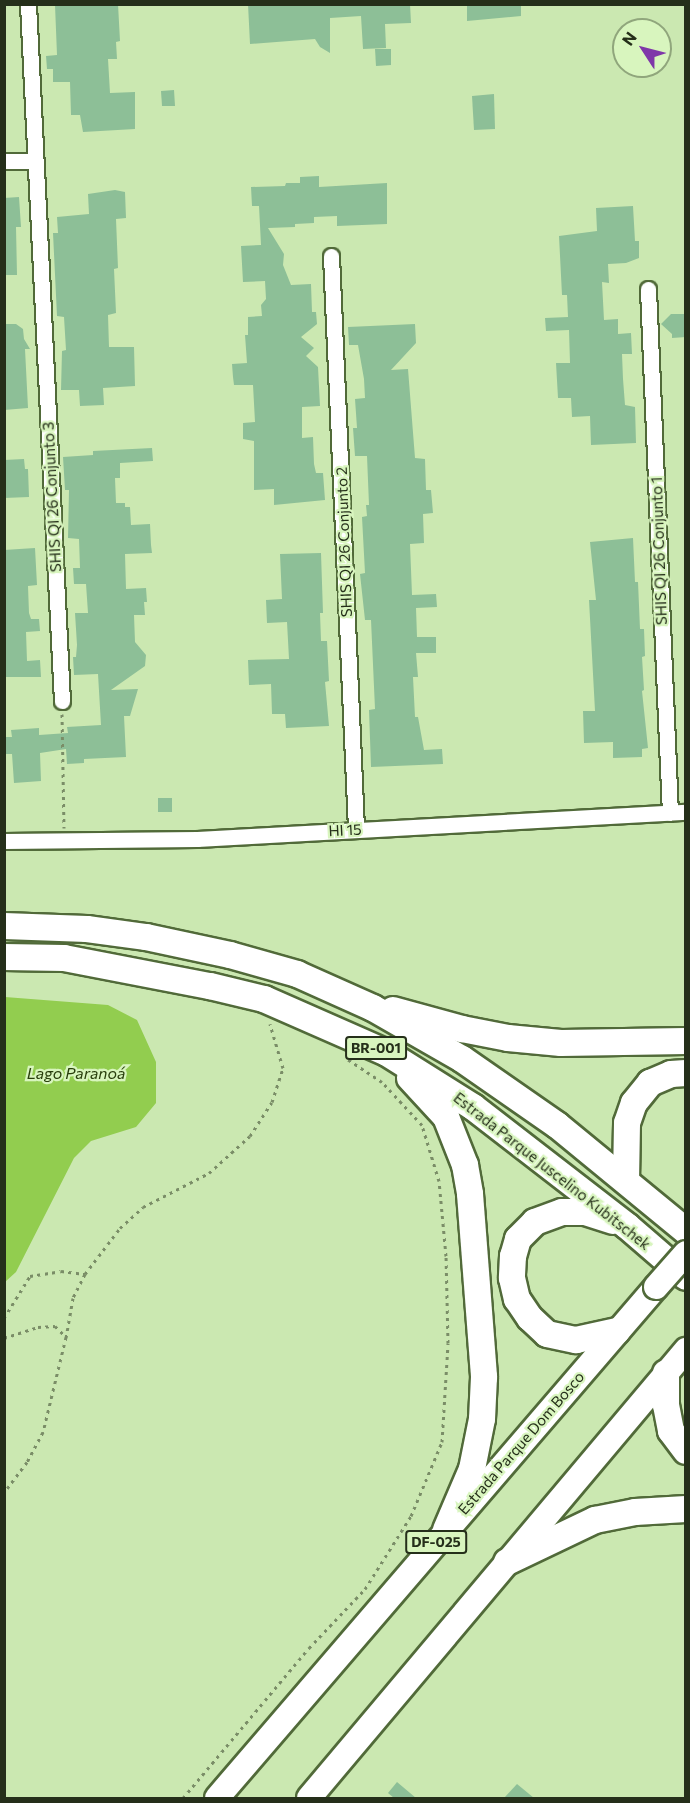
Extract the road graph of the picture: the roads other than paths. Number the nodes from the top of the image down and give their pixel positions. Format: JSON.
{"nodes":[{"id":1,"x":28,"y":4,"type":"edge"},
{"id":2,"x":4,"y":161,"type":"edge"},
{"id":3,"x":35,"y":161,"type":"junction"},
{"id":4,"x":331,"y":256,"type":"dead end"},
{"id":5,"x":648,"y":289,"type":"dead end"},
{"id":6,"x":62,"y":701,"type":"road end"},
{"id":7,"x":678,"y":813,"type":"edge"},
{"id":8,"x":356,"y":829,"type":"junction"},
{"id":9,"x":4,"y":841,"type":"edge"},
{"id":10,"x":4,"y":926,"type":"edge"},
{"id":11,"x":4,"y":957,"type":"edge"},
{"id":12,"x":373,"y":1008,"type":"junction"},
{"id":13,"x":686,"y":1041,"type":"edge"},
{"id":14,"x":387,"y":1053,"type":"junction"},
{"id":15,"x":686,"y":1073,"type":"edge"},
{"id":16,"x":626,"y":1180,"type":"junction"},
{"id":17,"x":627,"y":1226,"type":"junction"},
{"id":18,"x":686,"y":1231,"type":"edge"},
{"id":19,"x":686,"y":1253,"type":"edge"},
{"id":20,"x":686,"y":1277,"type":"edge"},
{"id":21,"x":617,"y":1331,"type":"junction"},
{"id":22,"x":686,"y":1350,"type":"edge"},
{"id":23,"x":666,"y":1373,"type":"junction"},
{"id":24,"x":686,"y":1451,"type":"edge"},
{"id":25,"x":686,"y":1509,"type":"edge"},
{"id":26,"x":446,"y":1530,"type":"junction"},
{"id":27,"x":507,"y":1562,"type":"junction"},
{"id":28,"x":217,"y":1798,"type":"edge"},
{"id":29,"x":309,"y":1798,"type":"edge"}],
"edges":[{"from":1,"to":3,"type":"street","name":"SHIS QI 26 Conjunto 3"},
{"from":2,"to":3,"type":"street"},
{"from":3,"to":6,"type":"street","name":"SHIS QI 26 Conjunto 3"},
{"from":4,"to":8,"type":"street","name":"SHIS QI 26 Conjunto 2"},
{"from":5,"to":7,"type":"street","name":"SHIS QI 26 Conjunto 1"},
{"from":7,"to":8,"type":"street","name":"HI 15"},
{"from":8,"to":9,"type":"street","name":"HI 15"},
{"from":10,"to":12,"type":"highway","number":"BR-001"},
{"from":11,"to":14,"type":"highway","name":"Estrada Parque Juscelino Kubitschek","number":"BR-001"},
{"from":12,"to":13,"type":"highway"},
{"from":12,"to":16,"type":"highway","number":"BR-001"},
{"from":14,"to":17,"type":"highway","name":"Estrada Parque Juscelino Kubitschek","number":"BR-001"},
{"from":14,"to":26,"type":"highway"},
{"from":15,"to":16,"type":"highway"},
{"from":16,"to":18,"type":"highway","number":"BR-001"},
{"from":17,"to":20,"type":"highway","name":"Estrada Parque Juscelino Kubitschek","number":"BR-001"},
{"from":17,"to":21,"type":"highway"},
{"from":19,"to":21,"type":"main road","name":"Estrada Parque Dom Bosco","number":"DF-025","bridge":true},
{"from":21,"to":26,"type":"main road","name":"Estrada Parque Dom Bosco","number":"DF-025"},
{"from":22,"to":23,"type":"main road"},
{"from":23,"to":24,"type":"highway"},
{"from":23,"to":27,"type":"main road"},
{"from":25,"to":27,"type":"highway"},
{"from":26,"to":28,"type":"main road","name":"Estrada Parque Dom Bosco","number":"DF-025"},
{"from":27,"to":29,"type":"main road"}]}
